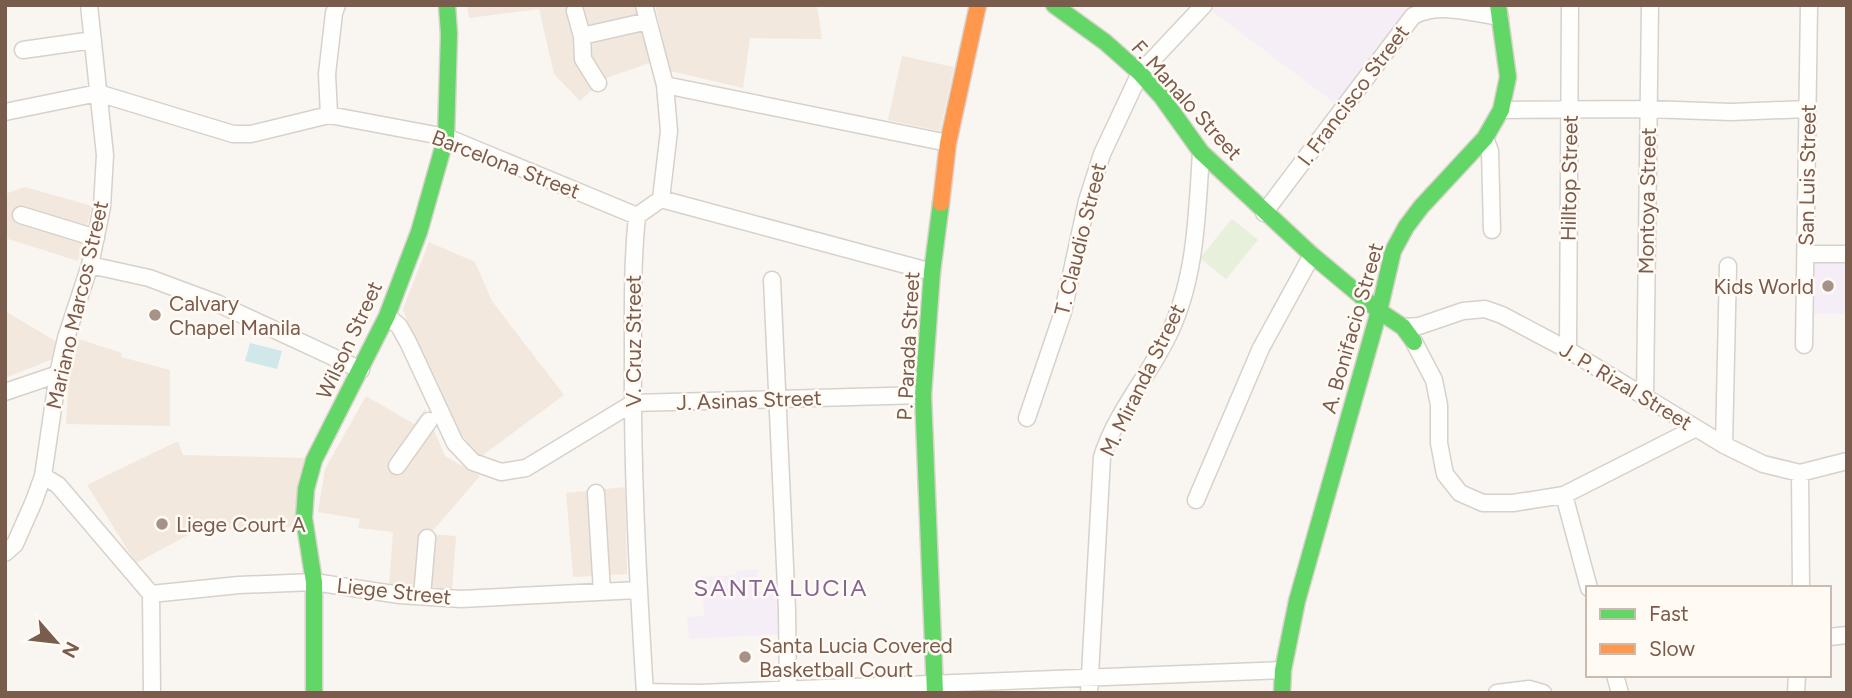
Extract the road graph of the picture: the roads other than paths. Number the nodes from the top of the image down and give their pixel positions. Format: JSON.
{"nodes":[{"id":1,"x":89,"y":5,"type":"edge"},
{"id":2,"x":337,"y":5,"type":"edge"},
{"id":3,"x":447,"y":5,"type":"edge"},
{"id":4,"x":978,"y":5,"type":"edge"},
{"id":5,"x":1054,"y":5,"type":"edge"},
{"id":6,"x":1204,"y":5,"type":"edge"},
{"id":7,"x":1570,"y":5,"type":"edge"},
{"id":8,"x":1650,"y":5,"type":"edge"},
{"id":9,"x":1809,"y":5,"type":"edge"},
{"id":10,"x":575,"y":11,"type":"dead end"},
{"id":11,"x":1499,"y":11,"type":"edge"},
{"id":12,"x":646,"y":13,"type":"edge"},
{"id":13,"x":582,"y":36,"type":"junction"},
{"id":14,"x":93,"y":40,"type":"junction"},
{"id":15,"x":23,"y":50,"type":"dead end"},
{"id":16,"x":1140,"y":73,"type":"junction"},
{"id":17,"x":598,"y":83,"type":"dead end"},
{"id":18,"x":665,"y":85,"type":"junction"},
{"id":19,"x":98,"y":93,"type":"junction"},
{"id":20,"x":1648,"y":109,"type":"junction"},
{"id":21,"x":1808,"y":109,"type":"junction"},
{"id":22,"x":1501,"y":110,"type":"junction"},
{"id":23,"x":1570,"y":110,"type":"junction"},
{"id":24,"x":5,"y":112,"type":"edge"},
{"id":25,"x":329,"y":115,"type":"junction"},
{"id":26,"x":446,"y":136,"type":"junction"},
{"id":27,"x":1485,"y":138,"type":"junction"},
{"id":28,"x":948,"y":143,"type":"junction"},
{"id":29,"x":1201,"y":152,"type":"junction"},
{"id":30,"x":661,"y":199,"type":"junction"},
{"id":31,"x":1264,"y":213,"type":"junction"},
{"id":32,"x":21,"y":215,"type":"dead end"},
{"id":33,"x":637,"y":216,"type":"junction"},
{"id":34,"x":1492,"y":230,"type":"dead end"},
{"id":35,"x":96,"y":238,"type":"junction"},
{"id":36,"x":1806,"y":254,"type":"junction"},
{"id":37,"x":1847,"y":254,"type":"edge"},
{"id":38,"x":1312,"y":255,"type":"junction"},
{"id":39,"x":90,"y":265,"type":"junction"},
{"id":40,"x":1728,"y":266,"type":"dead end"},
{"id":41,"x":932,"y":272,"type":"junction"},
{"id":42,"x":772,"y":280,"type":"dead end"},
{"id":43,"x":1379,"y":311,"type":"junction"},
{"id":44,"x":387,"y":316,"type":"junction"},
{"id":45,"x":1403,"y":327,"type":"junction"},
{"id":46,"x":1804,"y":345,"type":"dead end"},
{"id":47,"x":1568,"y":350,"type":"junction"},
{"id":48,"x":361,"y":370,"type":"junction"},
{"id":49,"x":58,"y":374,"type":"junction"},
{"id":50,"x":5,"y":392,"type":"edge"},
{"id":51,"x":923,"y":395,"type":"junction"},
{"id":52,"x":1645,"y":397,"type":"junction"},
{"id":53,"x":778,"y":399,"type":"junction"},
{"id":54,"x":633,"y":403,"type":"junction"},
{"id":55,"x":1027,"y":418,"type":"dead end"},
{"id":56,"x":429,"y":421,"type":"dead end"},
{"id":57,"x":1696,"y":428,"type":"junction"},
{"id":58,"x":1724,"y":446,"type":"junction"},
{"id":59,"x":1847,"y":461,"type":"edge"},
{"id":60,"x":397,"y":466,"type":"dead end"},
{"id":61,"x":1800,"y":473,"type":"junction"},
{"id":62,"x":43,"y":476,"type":"junction"},
{"id":63,"x":596,"y":493,"type":"dead end"},
{"id":64,"x":1564,"y":495,"type":"junction"},
{"id":65,"x":1196,"y":500,"type":"dead end"},
{"id":66,"x":427,"y":538,"type":"dead end"},
{"id":67,"x":5,"y":553,"type":"edge"},
{"id":68,"x":314,"y":582,"type":"junction"},
{"id":69,"x":1588,"y":586,"type":"edge"},
{"id":70,"x":1801,"y":586,"type":"edge"},
{"id":71,"x":638,"y":590,"type":"junction"},
{"id":72,"x":602,"y":592,"type":"junction"},
{"id":73,"x":151,"y":594,"type":"junction"},
{"id":74,"x":422,"y":596,"type":"junction"},
{"id":75,"x":1283,"y":670,"type":"junction"},
{"id":76,"x":1089,"y":686,"type":"edge"},
{"id":77,"x":788,"y":688,"type":"junction"},
{"id":78,"x":935,"y":688,"type":"edge"},
{"id":79,"x":644,"y":692,"type":"edge"},
{"id":80,"x":152,"y":693,"type":"edge"},
{"id":81,"x":314,"y":693,"type":"edge"},
{"id":82,"x":1282,"y":693,"type":"edge"},
{"id":83,"x":1497,"y":693,"type":"edge"},
{"id":84,"x":1543,"y":693,"type":"edge"}],
"edges":[{"from":1,"to":14,"type":"street","name":"Mariano Marcos Street"},
{"from":2,"to":25,"type":"street"},
{"from":3,"to":26,"type":"street","name":"Wilson Street"},
{"from":4,"to":28,"type":"street","name":"P. Parada Street"},
{"from":5,"to":16,"type":"street","name":"F. Manalo Street"},
{"from":6,"to":16,"type":"street","name":"T. Claudio Street"},
{"from":7,"to":23,"type":"street","name":"Hilltop Street"},
{"from":8,"to":20,"type":"street","name":"Montoya Street"},
{"from":9,"to":21,"type":"street","name":"San Luis Street"},
{"from":10,"to":13,"type":"street"},
{"from":11,"to":22,"type":"street","name":"A. Bonifacio Street"},
{"from":11,"to":31,"type":"street","name":"I. Francisco Street"},
{"from":12,"to":13,"type":"street"},
{"from":12,"to":18,"type":"street"},
{"from":13,"to":17,"type":"street"},
{"from":14,"to":15,"type":"street"},
{"from":14,"to":19,"type":"street","name":"Mariano Marcos Street"},
{"from":16,"to":29,"type":"street","name":"F. Manalo Street"},
{"from":16,"to":55,"type":"street","name":"T. Claudio Street"},
{"from":18,"to":28,"type":"street"},
{"from":18,"to":30,"type":"street"},
{"from":19,"to":24,"type":"street","name":"Barcelona Street"},
{"from":19,"to":25,"type":"street","name":"Barcelona Street"},
{"from":19,"to":35,"type":"street","name":"Mariano Marcos Street"},
{"from":20,"to":21,"type":"street"},
{"from":20,"to":23,"type":"street"},
{"from":20,"to":52,"type":"street","name":"Montoya Street"},
{"from":21,"to":36,"type":"street","name":"San Luis Street"},
{"from":22,"to":23,"type":"street"},
{"from":22,"to":27,"type":"street","name":"A. Bonifacio Street"},
{"from":23,"to":47,"type":"street","name":"Hilltop Street"},
{"from":25,"to":26,"type":"street","name":"Barcelona Street"},
{"from":26,"to":33,"type":"street","name":"Barcelona Street"},
{"from":26,"to":44,"type":"street","name":"Wilson Street"},
{"from":27,"to":34,"type":"street"},
{"from":27,"to":43,"type":"street","name":"A. Bonifacio Street"},
{"from":28,"to":41,"type":"street","name":"P. Parada Street"},
{"from":29,"to":31,"type":"street","name":"F. Manalo Street"},
{"from":29,"to":76,"type":"street","name":"M. Miranda Street"},
{"from":30,"to":33,"type":"street"},
{"from":30,"to":41,"type":"street"},
{"from":31,"to":38,"type":"street","name":"F. Manalo Street"},
{"from":32,"to":35,"type":"street"},
{"from":33,"to":54,"type":"street","name":"V. Cruz Street"},
{"from":35,"to":39,"type":"street","name":"Mariano Marcos Street"},
{"from":36,"to":37,"type":"street"},
{"from":36,"to":46,"type":"street","name":"San Luis Street"},
{"from":38,"to":43,"type":"street","name":"F. Manalo Street"},
{"from":38,"to":65,"type":"street"},
{"from":39,"to":48,"type":"street"},
{"from":39,"to":49,"type":"street","name":"Mariano Marcos Street"},
{"from":40,"to":58,"type":"street"},
{"from":41,"to":51,"type":"street","name":"P. Parada Street"},
{"from":42,"to":53,"type":"street"},
{"from":43,"to":45,"type":"street","name":"F. Manalo Street"},
{"from":43,"to":75,"type":"street","name":"A. Bonifacio Street"},
{"from":44,"to":48,"type":"street","name":"Wilson Street"},
{"from":44,"to":54,"type":"street"},
{"from":45,"to":47,"type":"street","name":"J. P. Rizal Street"},
{"from":45,"to":64,"type":"street"},
{"from":47,"to":52,"type":"street","name":"J. P. Rizal Street"},
{"from":48,"to":68,"type":"street","name":"Wilson Street"},
{"from":49,"to":50,"type":"street"},
{"from":49,"to":62,"type":"street","name":"Mariano Marcos Street"},
{"from":51,"to":53,"type":"street","name":"J. Asinas Street"},
{"from":51,"to":78,"type":"street","name":"P. Parada Street"},
{"from":52,"to":57,"type":"street","name":"J. P. Rizal Street"},
{"from":53,"to":54,"type":"street","name":"J. Asinas Street"},
{"from":53,"to":77,"type":"street"},
{"from":54,"to":71,"type":"street","name":"V. Cruz Street"},
{"from":56,"to":60,"type":"street"},
{"from":57,"to":58,"type":"street","name":"J. P. Rizal Street"},
{"from":57,"to":64,"type":"street"},
{"from":58,"to":61,"type":"street","name":"J. P. Rizal Street"},
{"from":59,"to":61,"type":"street","name":"J. P. Rizal Street"},
{"from":61,"to":70,"type":"street"},
{"from":62,"to":67,"type":"street","name":"Mariano Marcos Street"},
{"from":62,"to":73,"type":"street"},
{"from":63,"to":72,"type":"street"},
{"from":64,"to":69,"type":"street"},
{"from":66,"to":74,"type":"street"},
{"from":68,"to":73,"type":"street","name":"Liege Street"},
{"from":68,"to":74,"type":"street","name":"Liege Street"},
{"from":68,"to":81,"type":"street","name":"Wilson Street"},
{"from":71,"to":72,"type":"street","name":"Liege Street"},
{"from":71,"to":79,"type":"street","name":"V. Cruz Street"},
{"from":72,"to":74,"type":"street","name":"Liege Street"},
{"from":73,"to":80,"type":"street"},
{"from":75,"to":76,"type":"street"},
{"from":75,"to":82,"type":"street","name":"A. Bonifacio Street"},
{"from":76,"to":78,"type":"street"},
{"from":77,"to":78,"type":"street"},
{"from":77,"to":79,"type":"street"},
{"from":83,"to":84,"type":"street"}]}
